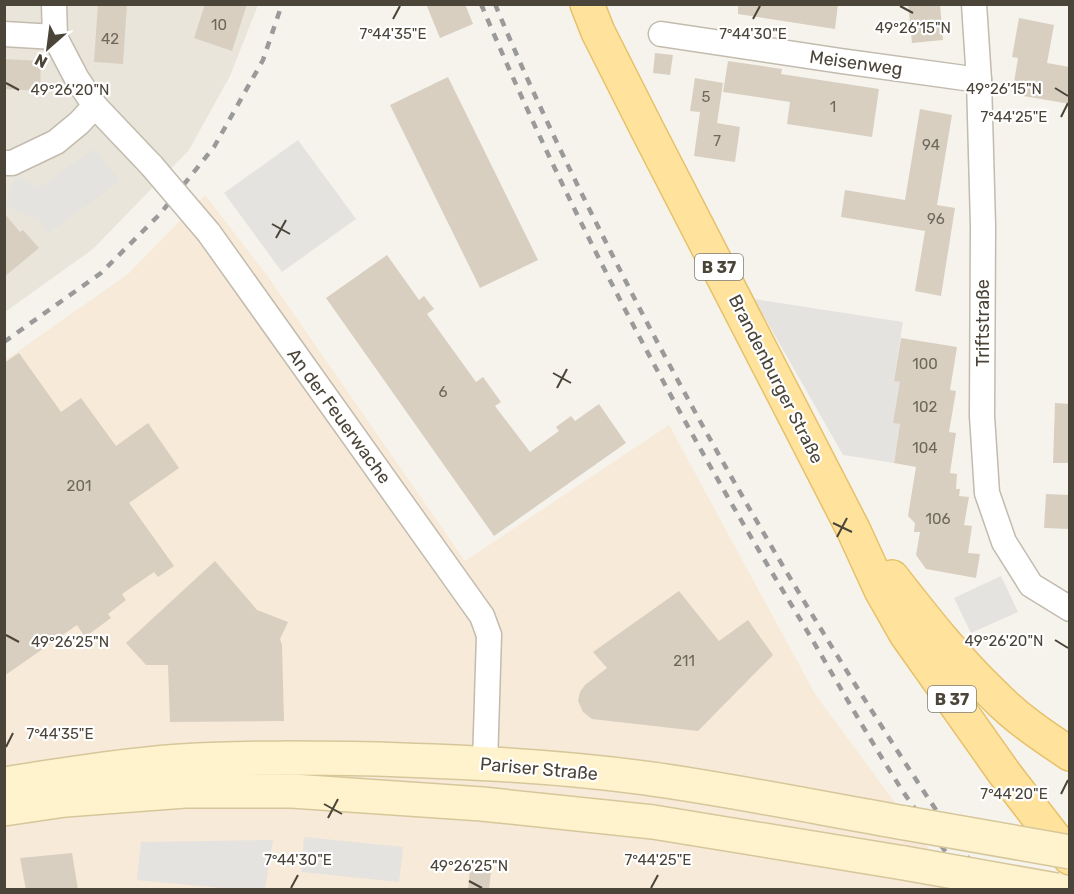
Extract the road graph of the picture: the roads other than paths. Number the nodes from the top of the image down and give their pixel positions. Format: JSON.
{"nodes":[{"id":1,"x":54,"y":4,"type":"edge"},
{"id":2,"x":587,"y":4,"type":"edge"},
{"id":3,"x":974,"y":4,"type":"edge"},
{"id":4,"x":4,"y":34,"type":"edge"},
{"id":5,"x":661,"y":34,"type":"dead end"},
{"id":6,"x":55,"y":38,"type":"junction"},
{"id":7,"x":979,"y":80,"type":"junction"},
{"id":8,"x":95,"y":106,"type":"junction"},
{"id":9,"x":4,"y":163,"type":"edge"},
{"id":10,"x":854,"y":529,"type":"junction"},
{"id":11,"x":1070,"y":609,"type":"edge"},
{"id":12,"x":1070,"y":754,"type":"edge"},
{"id":13,"x":485,"y":764,"type":"junction"},
{"id":14,"x":4,"y":784,"type":"edge"},
{"id":15,"x":4,"y":809,"type":"edge"},
{"id":16,"x":1063,"y":849,"type":"edge"},
{"id":17,"x":1056,"y":890,"type":"edge"}],
"edges":[{"from":1,"to":6,"type":"street"},
{"from":2,"to":10,"type":"main road","name":"Brandenburger Straße","number":"B 37"},
{"from":3,"to":7,"type":"street","name":"Triftstraße"},
{"from":4,"to":6,"type":"street"},
{"from":5,"to":7,"type":"street","name":"Meisenweg"},
{"from":6,"to":8,"type":"street","name":"An der Feuerwache"},
{"from":7,"to":11,"type":"street","name":"Triftstraße"},
{"from":8,"to":9,"type":"street"},
{"from":8,"to":13,"type":"street","name":"An der Feuerwache","bridge":true},
{"from":10,"to":12,"type":"main road","name":"Brandenburger Straße","number":"B 37"},
{"from":10,"to":16,"type":"main road","name":"Brandenburger Straße","number":"B 37"},
{"from":13,"to":14,"type":"main road","name":"Pariser Straße"},
{"from":13,"to":16,"type":"main road","name":"Pariser Straße","bridge":true},
{"from":15,"to":17,"type":"main road","bridge":true}]}
